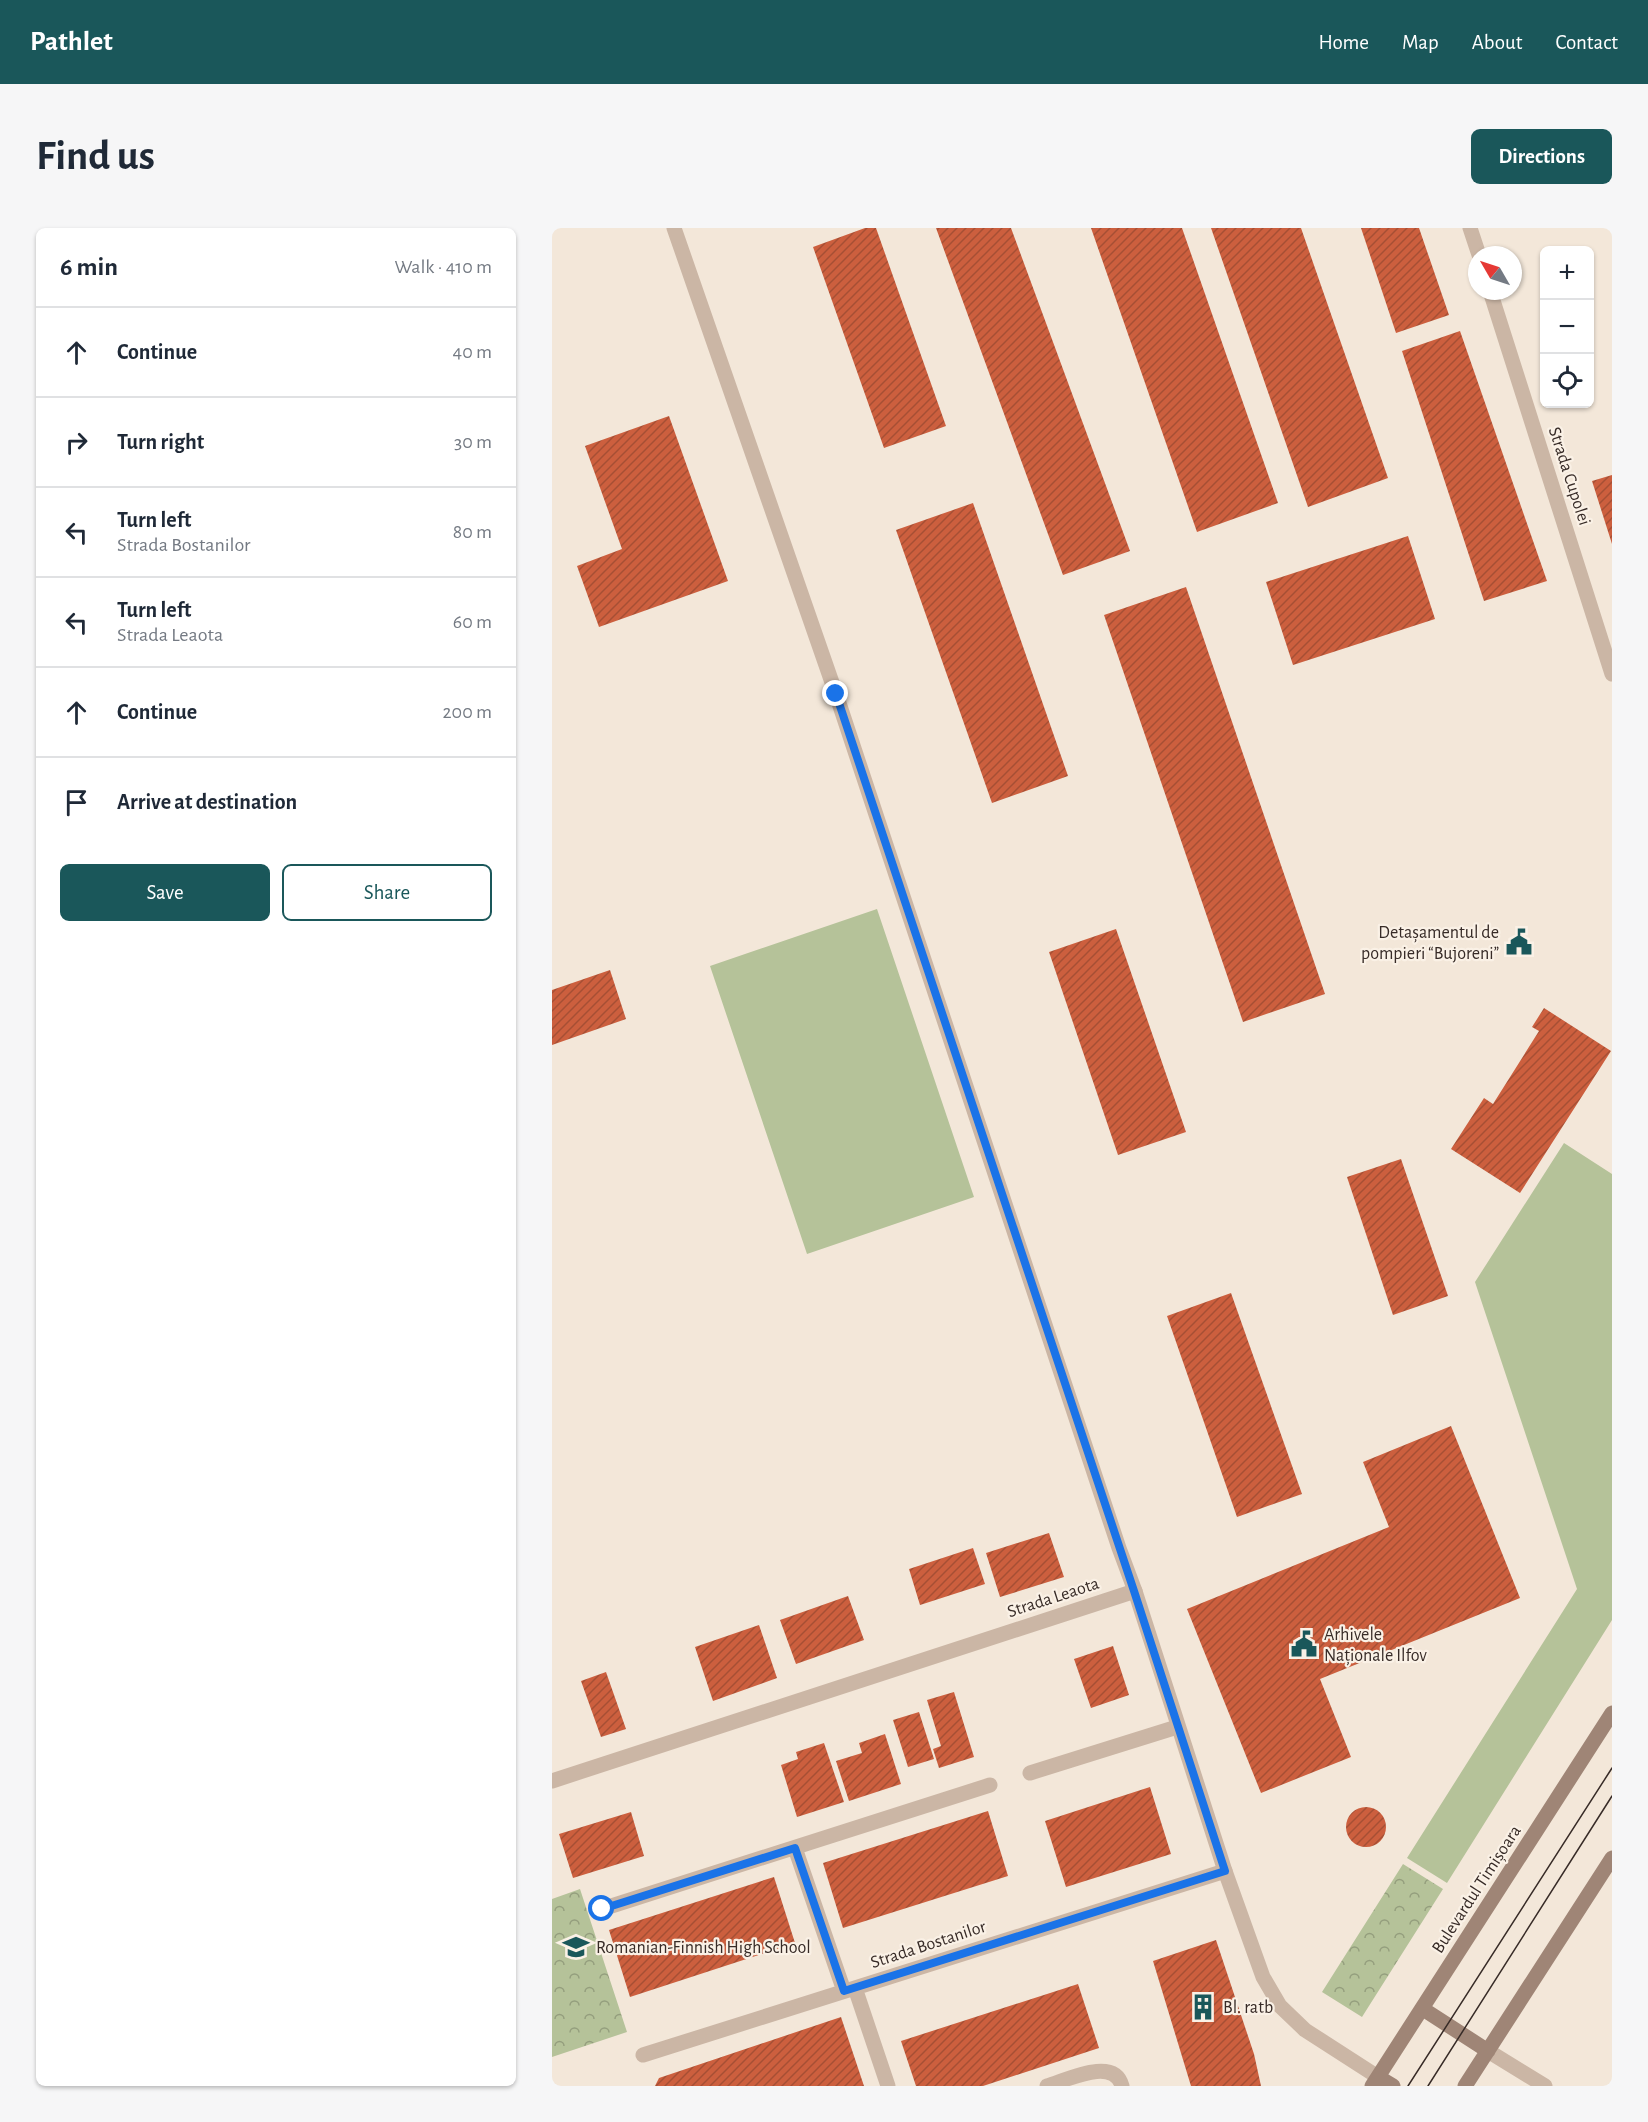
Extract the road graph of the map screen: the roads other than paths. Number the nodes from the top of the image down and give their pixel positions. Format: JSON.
{"nodes":[{"id":1,"x":674,"y":228,"type":"edge"},
{"id":2,"x":1470,"y":228,"type":"edge"},
{"id":3,"x":1476,"y":246,"type":"edge"},
{"id":4,"x":1493,"y":300,"type":"edge"},
{"id":5,"x":1612,"y":674,"type":"edge"},
{"id":6,"x":1134,"y":1591,"type":"junction"},
{"id":7,"x":1612,"y":1713,"type":"edge"},
{"id":8,"x":1178,"y":1727,"type":"junction"},
{"id":9,"x":1030,"y":1773,"type":"dead end"},
{"id":10,"x":552,"y":1781,"type":"edge"},
{"id":11,"x":990,"y":1785,"type":"dead end"},
{"id":12,"x":795,"y":1848,"type":"junction"},
{"id":13,"x":1612,"y":1858,"type":"edge"},
{"id":14,"x":1225,"y":1871,"type":"junction"},
{"id":15,"x":602,"y":1909,"type":"dead end"},
{"id":16,"x":849,"y":1990,"type":"junction"},
{"id":17,"x":1423,"y":2009,"type":"junction"},
{"id":18,"x":1488,"y":2051,"type":"junction"},
{"id":19,"x":643,"y":2055,"type":"dead end"},
{"id":20,"x":1375,"y":2081,"type":"edge"},
{"id":21,"x":888,"y":2086,"type":"edge"},
{"id":22,"x":1047,"y":2086,"type":"edge"},
{"id":23,"x":1122,"y":2086,"type":"edge"},
{"id":24,"x":1393,"y":2086,"type":"edge"},
{"id":25,"x":1465,"y":2086,"type":"edge"},
{"id":26,"x":1545,"y":2086,"type":"edge"}],
"edges":[{"from":1,"to":6,"type":"street"},
{"from":2,"to":3,"type":"street"},
{"from":4,"to":5,"type":"street","name":"Strada Cupolei"},
{"from":6,"to":8,"type":"street"},
{"from":6,"to":10,"type":"street","name":"Strada Leaota"},
{"from":7,"to":17,"type":"main road","name":"Bulevardul Timișoara"},
{"from":8,"to":9,"type":"street"},
{"from":8,"to":14,"type":"street"},
{"from":11,"to":12,"type":"street"},
{"from":12,"to":15,"type":"street"},
{"from":12,"to":16,"type":"street"},
{"from":13,"to":18,"type":"main road"},
{"from":14,"to":16,"type":"street","name":"Strada Bostanilor"},
{"from":14,"to":20,"type":"street"},
{"from":16,"to":19,"type":"street","name":"Strada Bostanilor"},
{"from":16,"to":21,"type":"street"},
{"from":17,"to":18,"type":"main road"},
{"from":17,"to":20,"type":"main road","name":"Bulevardul Timișoara"},
{"from":18,"to":25,"type":"main road"},
{"from":18,"to":26,"type":"street"},
{"from":20,"to":24,"type":"main road"},
{"from":22,"to":23,"type":"street"}]}
